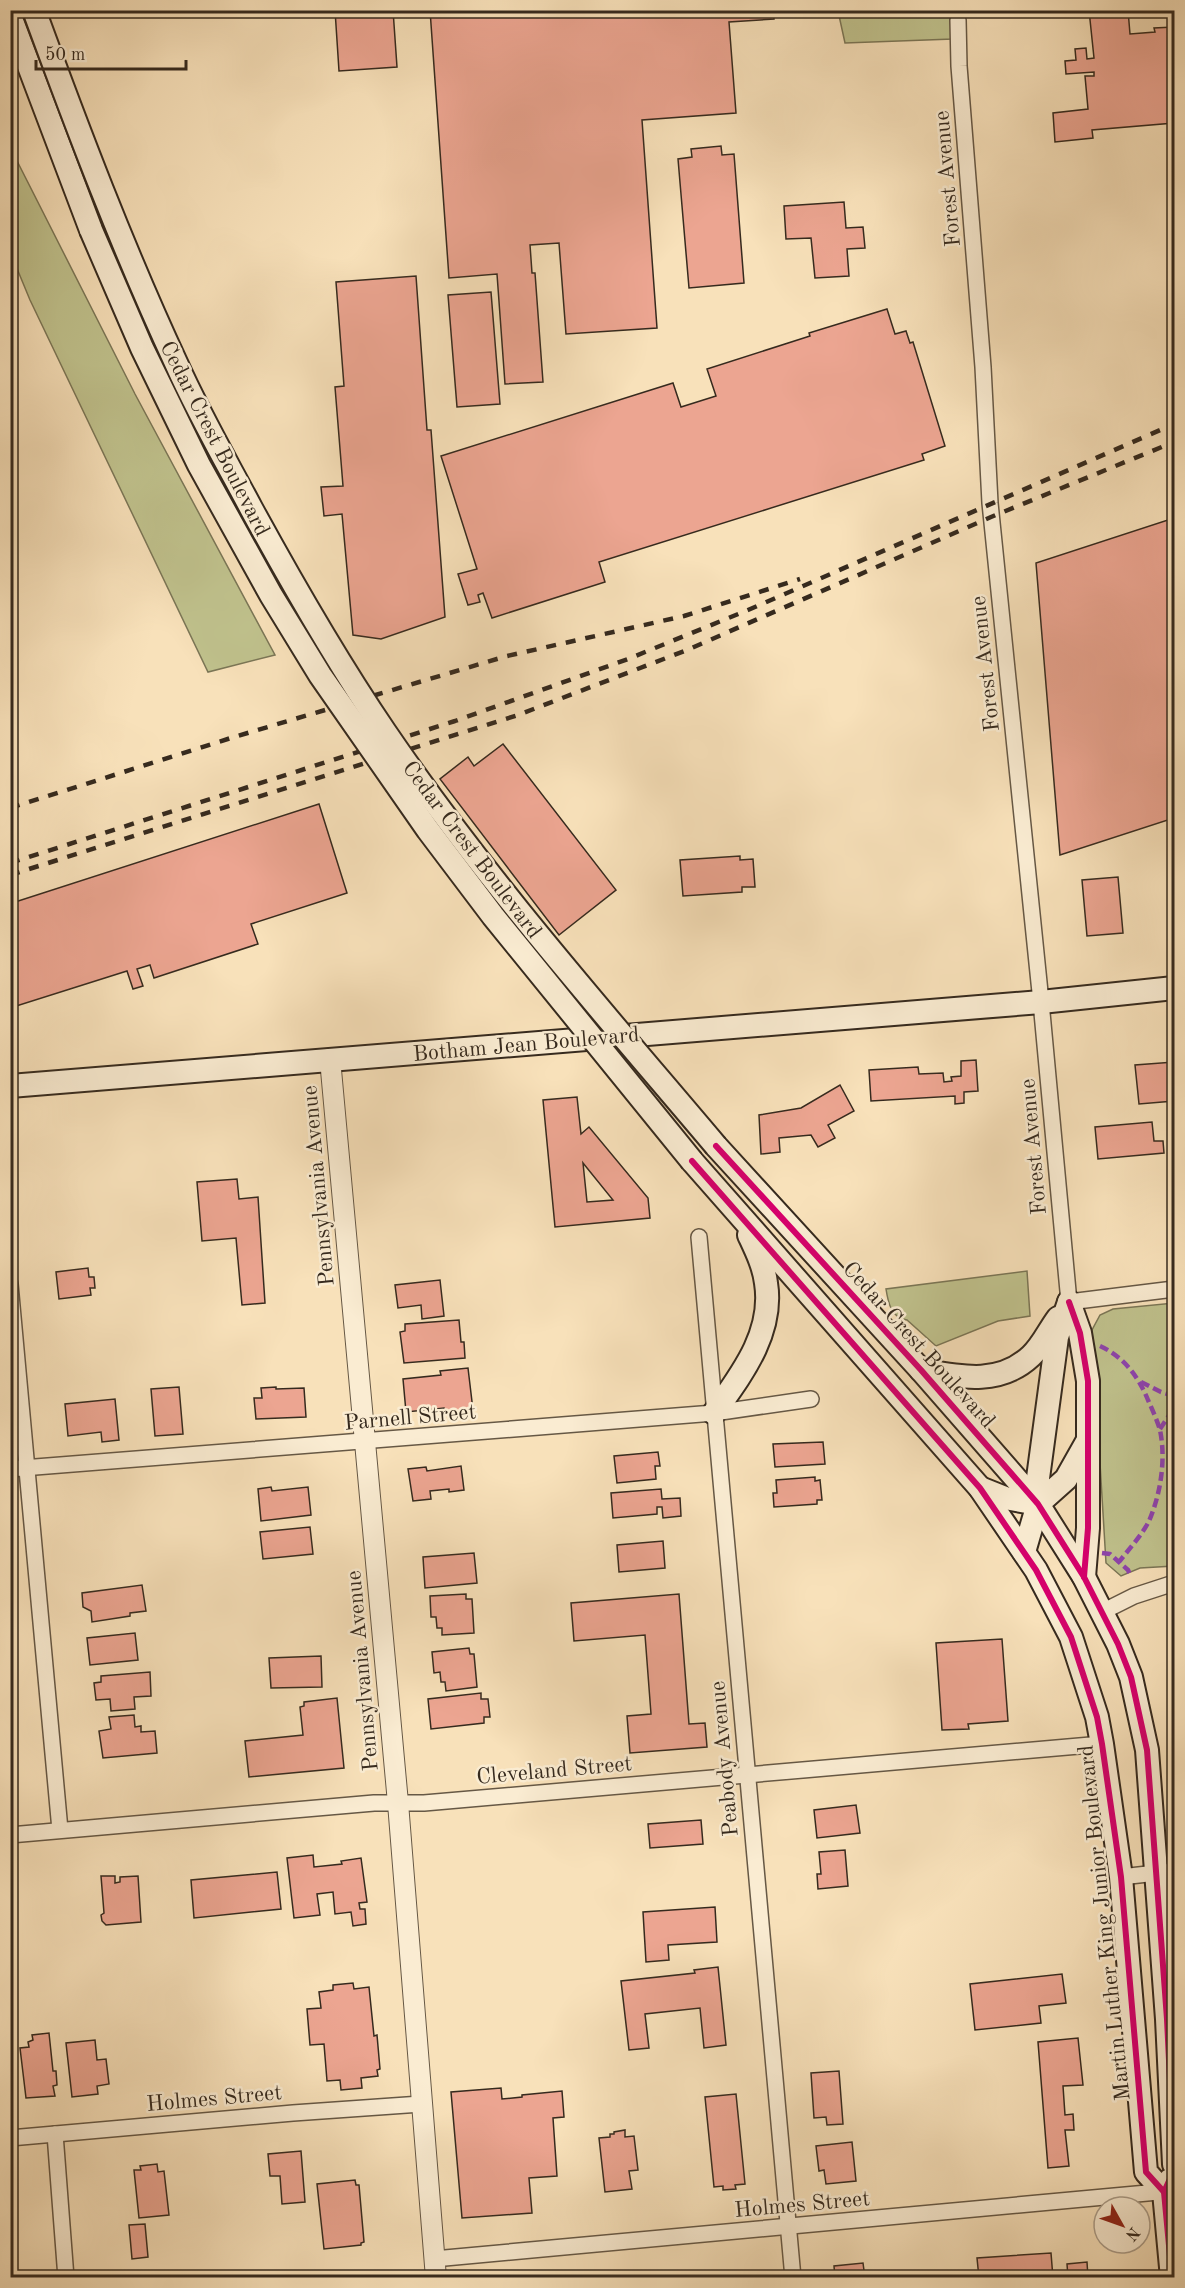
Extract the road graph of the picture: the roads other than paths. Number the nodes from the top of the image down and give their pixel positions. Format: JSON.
{"nodes":[{"id":1,"x":34,"y":10,"type":"edge"},
{"id":2,"x":10,"y":16,"type":"edge"},
{"id":3,"x":958,"y":20,"type":"dead end"},
{"id":4,"x":1173,"y":989,"type":"edge"},
{"id":5,"x":1041,"y":1002,"type":"junction"},
{"id":6,"x":330,"y":1059,"type":"junction"},
{"id":7,"x":10,"y":1086,"type":"edge"},
{"id":8,"x":739,"y":1215,"type":"junction"},
{"id":9,"x":699,"y":1237,"type":"dead end"},
{"id":10,"x":10,"y":1284,"type":"edge"},
{"id":11,"x":1174,"y":1289,"type":"edge"},
{"id":12,"x":1069,"y":1302,"type":"junction"},
{"id":13,"x":921,"y":1370,"type":"junction"},
{"id":14,"x":812,"y":1399,"type":"dead end"},
{"id":15,"x":714,"y":1413,"type":"junction"},
{"id":16,"x":1089,"y":1437,"type":"junction"},
{"id":17,"x":364,"y":1442,"type":"junction"},
{"id":18,"x":28,"y":1467,"type":"junction"},
{"id":19,"x":10,"y":1469,"type":"edge"},
{"id":20,"x":980,"y":1488,"type":"junction"},
{"id":21,"x":1038,"y":1504,"type":"junction"},
{"id":22,"x":1024,"y":1552,"type":"junction"},
{"id":23,"x":1084,"y":1577,"type":"junction"},
{"id":24,"x":1172,"y":1583,"type":"edge"},
{"id":25,"x":1102,"y":1612,"type":"junction"},
{"id":26,"x":1102,"y":1744,"type":"junction"},
{"id":27,"x":747,"y":1775,"type":"junction"},
{"id":28,"x":398,"y":1803,"type":"junction"},
{"id":29,"x":60,"y":1830,"type":"junction"},
{"id":30,"x":10,"y":1835,"type":"edge"},
{"id":31,"x":1166,"y":1872,"type":"edge"},
{"id":32,"x":1120,"y":1877,"type":"junction"},
{"id":33,"x":421,"y":2104,"type":"junction"},
{"id":34,"x":55,"y":2133,"type":"junction"},
{"id":35,"x":10,"y":2138,"type":"edge"},
{"id":36,"x":1174,"y":2164,"type":"edge"},
{"id":37,"x":1174,"y":2170,"type":"edge"},
{"id":38,"x":1169,"y":2191,"type":"edge"},
{"id":39,"x":788,"y":2227,"type":"junction"},
{"id":40,"x":435,"y":2268,"type":"edge"},
{"id":41,"x":66,"y":2277,"type":"edge"},
{"id":42,"x":793,"y":2277,"type":"edge"},
{"id":43,"x":1172,"y":2277,"type":"edge"}],
"edges":[{"from":1,"to":13,"type":"main road","name":"Cedar Crest Boulevard","bridge":true},
{"from":2,"to":8,"type":"main road","name":"Cedar Crest Boulevard","bridge":true},
{"from":3,"to":5,"type":"street","name":"Forest Avenue"},
{"from":4,"to":5,"type":"main road","name":"Botham Jean Boulevard"},
{"from":5,"to":6,"type":"main road","name":"Botham Jean Boulevard"},
{"from":5,"to":12,"type":"street","name":"Forest Avenue"},
{"from":6,"to":7,"type":"main road","name":"Botham Jean Boulevard"},
{"from":6,"to":17,"type":"street","name":"Pennsylvania Avenue"},
{"from":8,"to":15,"type":"main road"},
{"from":8,"to":20,"type":"main road","name":"Cedar Crest Boulevard"},
{"from":9,"to":15,"type":"street","name":"Peabody Avenue"},
{"from":10,"to":18,"type":"street"},
{"from":11,"to":12,"type":"street"},
{"from":12,"to":13,"type":"main road"},
{"from":12,"to":16,"type":"main road"},
{"from":12,"to":21,"type":"main road"},
{"from":13,"to":21,"type":"main road","name":"Cedar Crest Boulevard"},
{"from":14,"to":15,"type":"street","name":"Parnell Street"},
{"from":15,"to":17,"type":"street","name":"Parnell Street"},
{"from":15,"to":27,"type":"street","name":"Peabody Avenue"},
{"from":16,"to":21,"type":"main road"},
{"from":16,"to":23,"type":"main road"},
{"from":17,"to":18,"type":"street","name":"Parnell Street"},
{"from":17,"to":28,"type":"street","name":"Pennsylvania Avenue"},
{"from":18,"to":19,"type":"street","name":"Parnell Street"},
{"from":18,"to":29,"type":"street"},
{"from":20,"to":21,"type":"main road"},
{"from":20,"to":22,"type":"main road","name":"Cedar Crest Boulevard"},
{"from":21,"to":22,"type":"main road"},
{"from":21,"to":23,"type":"main road","name":"Cedar Crest Boulevard"},
{"from":22,"to":26,"type":"main road","name":"Martin Luther King Junior Boulevard"},
{"from":23,"to":25,"type":"main road"},
{"from":24,"to":25,"type":"street"},
{"from":25,"to":31,"type":"main road"},
{"from":26,"to":27,"type":"street","name":"Cleveland Street"},
{"from":26,"to":32,"type":"main road","name":"Martin Luther King Junior Boulevard"},
{"from":27,"to":28,"type":"street","name":"Cleveland Street"},
{"from":27,"to":39,"type":"street","name":"Peabody Avenue"},
{"from":28,"to":29,"type":"street","name":"Cleveland Street"},
{"from":28,"to":33,"type":"street","name":"Pennsylvania Avenue"},
{"from":29,"to":30,"type":"street","name":"Cleveland Street"},
{"from":31,"to":32,"type":"street"},
{"from":31,"to":36,"type":"main road"},
{"from":32,"to":38,"type":"main road","name":"Martin Luther King Junior Boulevard"},
{"from":33,"to":34,"type":"street","name":"Holmes Street"},
{"from":33,"to":40,"type":"street","name":"Pennsylvania Avenue"},
{"from":34,"to":35,"type":"street","name":"Holmes Street"},
{"from":34,"to":41,"type":"street"},
{"from":37,"to":38,"type":"main road"},
{"from":38,"to":39,"type":"street","name":"Holmes Street"},
{"from":38,"to":43,"type":"main road"},
{"from":39,"to":40,"type":"street","name":"Holmes Street"},
{"from":39,"to":42,"type":"street","name":"Peabody Avenue"}]}
